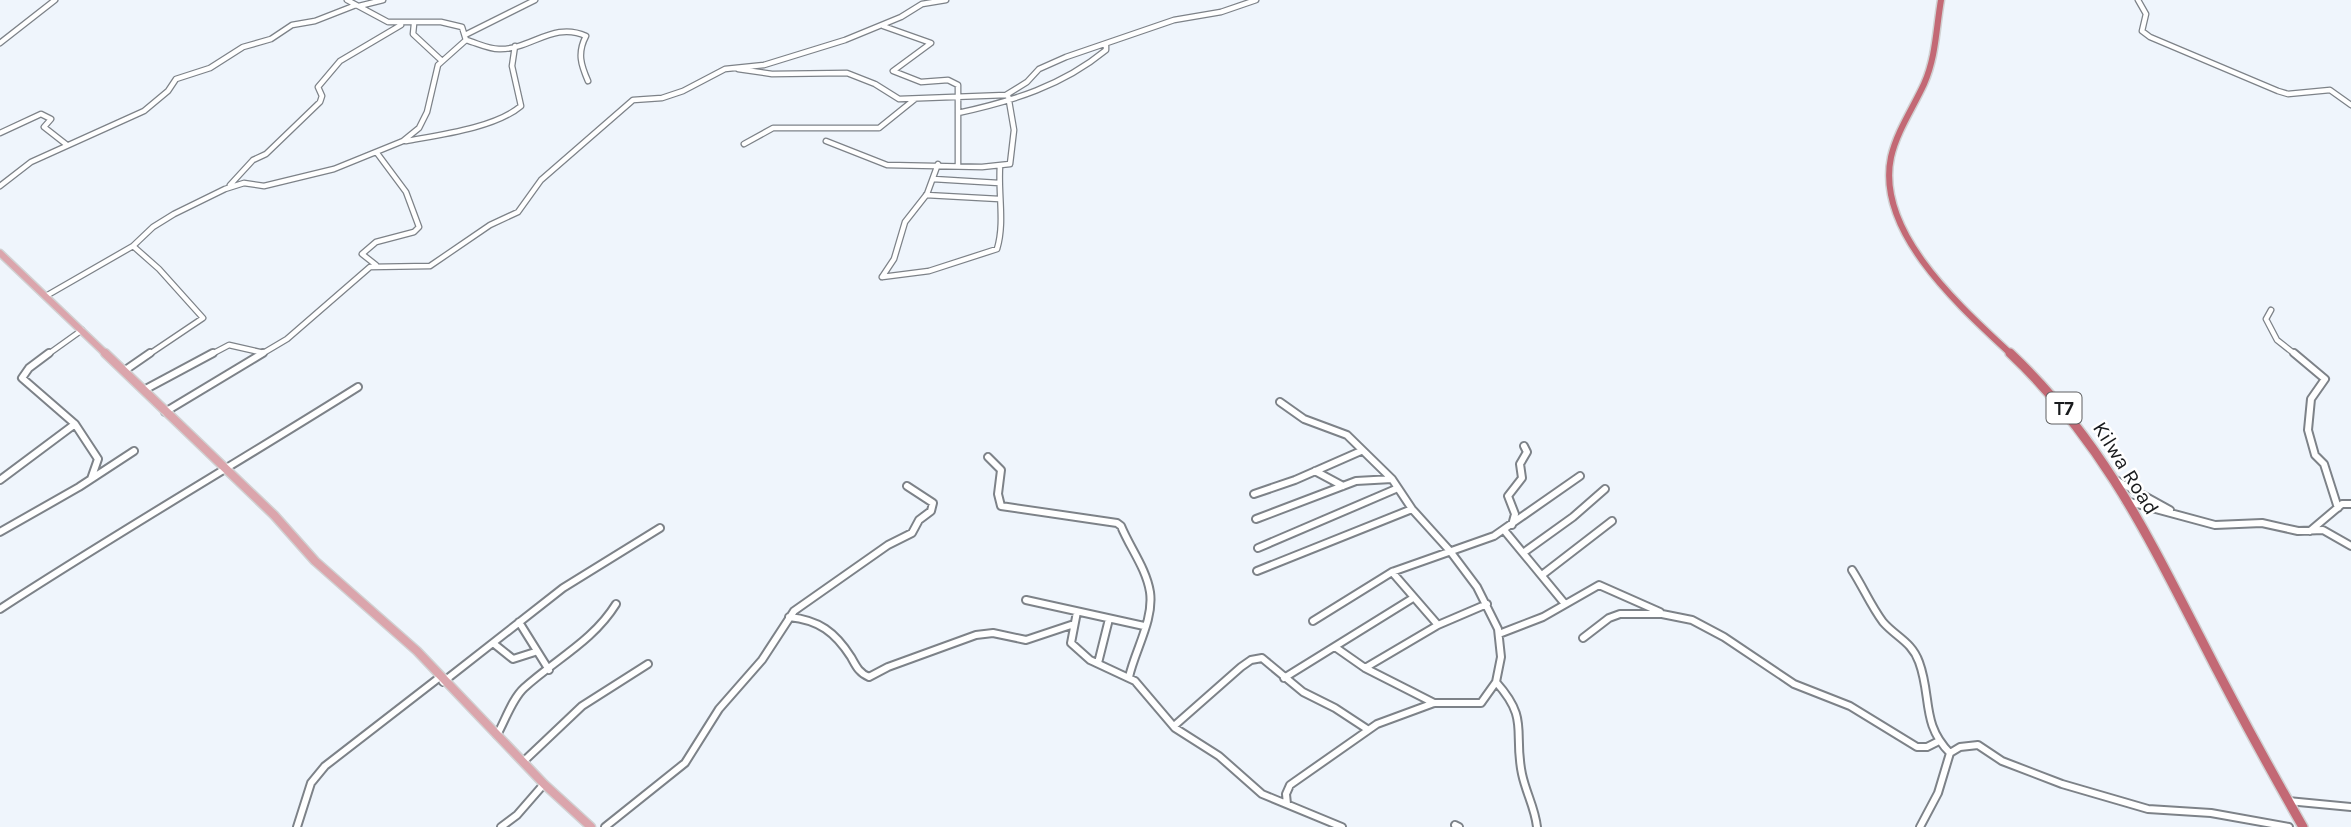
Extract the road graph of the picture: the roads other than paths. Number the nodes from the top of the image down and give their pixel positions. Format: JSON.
{"nodes":[{"id":1,"x":55,"y":0,"type":"edge"},
{"id":2,"x":347,"y":0,"type":"edge"},
{"id":3,"x":383,"y":0,"type":"edge"},
{"id":4,"x":535,"y":0,"type":"edge"},
{"id":5,"x":947,"y":0,"type":"edge"},
{"id":6,"x":1256,"y":0,"type":"edge"},
{"id":7,"x":1941,"y":0,"type":"edge"},
{"id":8,"x":2138,"y":0,"type":"edge"},
{"id":9,"x":358,"y":6,"type":"junction"},
{"id":10,"x":403,"y":24,"type":"junction"},
{"id":11,"x":414,"y":24,"type":"junction"},
{"id":12,"x":882,"y":25,"type":"junction"},
{"id":13,"x":466,"y":37,"type":"junction"},
{"id":14,"x":0,"y":43,"type":"edge"},
{"id":15,"x":1106,"y":45,"type":"junction"},
{"id":16,"x":515,"y":46,"type":"junction"},
{"id":17,"x":441,"y":60,"type":"junction"},
{"id":18,"x":734,"y":68,"type":"junction"},
{"id":19,"x":588,"y":81,"type":"dead end"},
{"id":20,"x":1008,"y":95,"type":"junction"},
{"id":21,"x":957,"y":98,"type":"junction"},
{"id":22,"x":915,"y":99,"type":"junction"},
{"id":23,"x":1012,"y":102,"type":"junction"},
{"id":24,"x":2351,"y":105,"type":"edge"},
{"id":25,"x":958,"y":113,"type":"junction"},
{"id":26,"x":0,"y":134,"type":"edge"},
{"id":27,"x":403,"y":141,"type":"junction"},
{"id":28,"x":826,"y":141,"type":"dead end"},
{"id":29,"x":744,"y":144,"type":"dead end"},
{"id":30,"x":66,"y":145,"type":"junction"},
{"id":31,"x":377,"y":153,"type":"junction"},
{"id":32,"x":938,"y":164,"type":"junction"},
{"id":33,"x":958,"y":166,"type":"junction"},
{"id":34,"x":1000,"y":166,"type":"junction"},
{"id":35,"x":933,"y":179,"type":"junction"},
{"id":36,"x":999,"y":183,"type":"junction"},
{"id":37,"x":0,"y":186,"type":"edge"},
{"id":38,"x":225,"y":189,"type":"junction"},
{"id":39,"x":926,"y":195,"type":"junction"},
{"id":40,"x":999,"y":199,"type":"junction"},
{"id":41,"x":132,"y":246,"type":"junction"},
{"id":42,"x":0,"y":253,"type":"edge"},
{"id":43,"x":376,"y":265,"type":"junction"},
{"id":44,"x":46,"y":296,"type":"junction"},
{"id":45,"x":2270,"y":310,"type":"dead end"},
{"id":46,"x":82,"y":330,"type":"junction"},
{"id":47,"x":264,"y":352,"type":"junction"},
{"id":48,"x":124,"y":371,"type":"junction"},
{"id":49,"x":358,"y":387,"type":"dead end"},
{"id":50,"x":144,"y":390,"type":"junction"},
{"id":51,"x":1280,"y":402,"type":"dead end"},
{"id":52,"x":165,"y":412,"type":"junction"},
{"id":53,"x":75,"y":424,"type":"junction"},
{"id":54,"x":1524,"y":446,"type":"dead end"},
{"id":55,"x":134,"y":450,"type":"dead end"},
{"id":56,"x":1361,"y":451,"type":"junction"},
{"id":57,"x":988,"y":457,"type":"dead end"},
{"id":58,"x":226,"y":470,"type":"junction"},
{"id":59,"x":1315,"y":471,"type":"junction"},
{"id":60,"x":1580,"y":476,"type":"dead end"},
{"id":61,"x":2114,"y":478,"type":"junction"},
{"id":62,"x":92,"y":479,"type":"junction"},
{"id":63,"x":0,"y":480,"type":"edge"},
{"id":64,"x":1392,"y":480,"type":"junction"},
{"id":65,"x":907,"y":486,"type":"dead end"},
{"id":66,"x":1343,"y":486,"type":"junction"},
{"id":67,"x":1398,"y":488,"type":"junction"},
{"id":68,"x":1605,"y":489,"type":"dead end"},
{"id":69,"x":1254,"y":494,"type":"dead end"},
{"id":70,"x":2126,"y":500,"type":"junction"},
{"id":71,"x":2351,"y":504,"type":"edge"},
{"id":72,"x":2337,"y":508,"type":"junction"},
{"id":73,"x":1412,"y":509,"type":"junction"},
{"id":74,"x":2172,"y":511,"type":"junction"},
{"id":75,"x":1256,"y":519,"type":"dead end"},
{"id":76,"x":1612,"y":521,"type":"dead end"},
{"id":77,"x":1512,"y":525,"type":"junction"},
{"id":78,"x":660,"y":528,"type":"dead end"},
{"id":79,"x":1504,"y":530,"type":"junction"},
{"id":80,"x":2310,"y":531,"type":"junction"},
{"id":81,"x":0,"y":532,"type":"edge"},
{"id":82,"x":2351,"y":546,"type":"edge"},
{"id":83,"x":1258,"y":548,"type":"dead end"},
{"id":84,"x":1450,"y":551,"type":"junction"},
{"id":85,"x":1522,"y":554,"type":"junction"},
{"id":86,"x":1852,"y":570,"type":"dead end"},
{"id":87,"x":1257,"y":572,"type":"dead end"},
{"id":88,"x":1392,"y":572,"type":"junction"},
{"id":89,"x":1542,"y":575,"type":"junction"},
{"id":90,"x":1413,"y":598,"type":"junction"},
{"id":91,"x":1026,"y":600,"type":"dead end"},
{"id":92,"x":616,"y":604,"type":"dead end"},
{"id":93,"x":1487,"y":604,"type":"junction"},
{"id":94,"x":1565,"y":604,"type":"junction"},
{"id":95,"x":0,"y":609,"type":"edge"},
{"id":96,"x":1077,"y":612,"type":"junction"},
{"id":97,"x":1662,"y":614,"type":"junction"},
{"id":98,"x":789,"y":617,"type":"junction"},
{"id":99,"x":1109,"y":619,"type":"junction"},
{"id":100,"x":1313,"y":621,"type":"dead end"},
{"id":101,"x":519,"y":622,"type":"junction"},
{"id":102,"x":1074,"y":624,"type":"junction"},
{"id":103,"x":1438,"y":625,"type":"junction"},
{"id":104,"x":1144,"y":626,"type":"junction"},
{"id":105,"x":1499,"y":634,"type":"junction"},
{"id":106,"x":1583,"y":638,"type":"dead end"},
{"id":107,"x":493,"y":643,"type":"junction"},
{"id":108,"x":1335,"y":647,"type":"junction"},
{"id":109,"x":536,"y":652,"type":"junction"},
{"id":110,"x":1098,"y":663,"type":"junction"},
{"id":111,"x":648,"y":664,"type":"dead end"},
{"id":112,"x":1365,"y":668,"type":"junction"},
{"id":113,"x":549,"y":670,"type":"junction"},
{"id":114,"x":1129,"y":677,"type":"junction"},
{"id":115,"x":1284,"y":678,"type":"junction"},
{"id":116,"x":442,"y":679,"type":"junction"},
{"id":117,"x":1496,"y":682,"type":"junction"},
{"id":118,"x":1434,"y":703,"type":"junction"},
{"id":119,"x":1174,"y":726,"type":"junction"},
{"id":120,"x":1367,"y":729,"type":"junction"},
{"id":121,"x":497,"y":735,"type":"junction"},
{"id":122,"x":1937,"y":742,"type":"junction"},
{"id":123,"x":1950,"y":753,"type":"junction"},
{"id":124,"x":524,"y":761,"type":"junction"},
{"id":125,"x":544,"y":783,"type":"junction"},
{"id":126,"x":2288,"y":801,"type":"junction"},
{"id":127,"x":1287,"y":804,"type":"junction"},
{"id":128,"x":2351,"y":807,"type":"edge"},
{"id":129,"x":297,"y":827,"type":"edge"},
{"id":130,"x":502,"y":827,"type":"edge"},
{"id":131,"x":591,"y":827,"type":"edge"},
{"id":132,"x":605,"y":827,"type":"edge"},
{"id":133,"x":1342,"y":827,"type":"edge"},
{"id":134,"x":1537,"y":827,"type":"edge"},
{"id":135,"x":1920,"y":827,"type":"edge"},
{"id":136,"x":2289,"y":827,"type":"edge"},
{"id":137,"x":2303,"y":827,"type":"edge"}],
"edges":[{"from":1,"to":14,"type":"street"},
{"from":2,"to":9,"type":"street"},
{"from":3,"to":9,"type":"street"},
{"from":4,"to":13,"type":"street"},
{"from":5,"to":12,"type":"street"},
{"from":6,"to":15,"type":"street"},
{"from":7,"to":61,"type":"highway","name":"Kilwa Road","number":"T7"},
{"from":8,"to":24,"type":"street"},
{"from":9,"to":10,"type":"street"},
{"from":9,"to":30,"type":"street"},
{"from":10,"to":11,"type":"street"},
{"from":10,"to":38,"type":"street"},
{"from":11,"to":13,"type":"street"},
{"from":11,"to":17,"type":"street"},
{"from":12,"to":18,"type":"street"},
{"from":12,"to":21,"type":"street"},
{"from":13,"to":16,"type":"street"},
{"from":13,"to":17,"type":"street"},
{"from":15,"to":20,"type":"street"},
{"from":15,"to":23,"type":"street"},
{"from":16,"to":19,"type":"street"},
{"from":16,"to":27,"type":"street"},
{"from":17,"to":27,"type":"street"},
{"from":18,"to":22,"type":"street"},
{"from":18,"to":43,"type":"street"},
{"from":20,"to":21,"type":"street"},
{"from":20,"to":23,"type":"street"},
{"from":21,"to":22,"type":"street"},
{"from":21,"to":25,"type":"street"},
{"from":22,"to":29,"type":"street"},
{"from":23,"to":25,"type":"street"},
{"from":23,"to":34,"type":"street"},
{"from":25,"to":33,"type":"street"},
{"from":26,"to":30,"type":"street"},
{"from":27,"to":31,"type":"street"},
{"from":28,"to":32,"type":"street"},
{"from":30,"to":37,"type":"street"},
{"from":31,"to":38,"type":"street"},
{"from":31,"to":43,"type":"street"},
{"from":32,"to":33,"type":"street"},
{"from":32,"to":35,"type":"street"},
{"from":33,"to":34,"type":"street"},
{"from":34,"to":36,"type":"street"},
{"from":35,"to":36,"type":"street"},
{"from":35,"to":39,"type":"street"},
{"from":36,"to":40,"type":"street"},
{"from":38,"to":41,"type":"street"},
{"from":39,"to":40,"type":"street"},
{"from":39,"to":40,"type":"street"},
{"from":41,"to":44,"type":"street"},
{"from":41,"to":48,"type":"street"},
{"from":42,"to":44,"type":"main road"},
{"from":43,"to":47,"type":"street"},
{"from":44,"to":46,"type":"main road"},
{"from":45,"to":72,"type":"street"},
{"from":46,"to":48,"type":"main road"},
{"from":46,"to":53,"type":"street"},
{"from":47,"to":50,"type":"street"},
{"from":47,"to":52,"type":"street"},
{"from":48,"to":50,"type":"main road"},
{"from":49,"to":58,"type":"street"},
{"from":50,"to":52,"type":"main road"},
{"from":51,"to":56,"type":"street"},
{"from":52,"to":58,"type":"main road"},
{"from":53,"to":62,"type":"street"},
{"from":53,"to":63,"type":"street"},
{"from":54,"to":77,"type":"street"},
{"from":55,"to":62,"type":"street"},
{"from":56,"to":59,"type":"street"},
{"from":56,"to":64,"type":"street"},
{"from":57,"to":104,"type":"street"},
{"from":58,"to":95,"type":"street"},
{"from":58,"to":116,"type":"main road"},
{"from":59,"to":66,"type":"street"},
{"from":59,"to":69,"type":"street"},
{"from":60,"to":77,"type":"street"},
{"from":61,"to":70,"type":"highway","name":"Kilwa Road","number":"T7"},
{"from":61,"to":74,"type":"street"},
{"from":62,"to":81,"type":"street"},
{"from":64,"to":66,"type":"street"},
{"from":64,"to":67,"type":"street"},
{"from":65,"to":98,"type":"street"},
{"from":66,"to":75,"type":"street"},
{"from":67,"to":73,"type":"street"},
{"from":67,"to":83,"type":"street"},
{"from":68,"to":85,"type":"street"},
{"from":70,"to":74,"type":"street"},
{"from":70,"to":126,"type":"highway","name":"Kilwa Road","number":"T7"},
{"from":71,"to":72,"type":"street"},
{"from":72,"to":80,"type":"street"},
{"from":73,"to":84,"type":"street"},
{"from":73,"to":87,"type":"street"},
{"from":74,"to":80,"type":"street"},
{"from":76,"to":89,"type":"street"},
{"from":77,"to":79,"type":"street"},
{"from":78,"to":101,"type":"street"},
{"from":79,"to":84,"type":"street"},
{"from":79,"to":85,"type":"street"},
{"from":80,"to":82,"type":"street"},
{"from":84,"to":88,"type":"street"},
{"from":84,"to":93,"type":"street"},
{"from":85,"to":89,"type":"street"},
{"from":86,"to":122,"type":"street"},
{"from":88,"to":90,"type":"street"},
{"from":88,"to":100,"type":"street"},
{"from":89,"to":94,"type":"street"},
{"from":90,"to":103,"type":"street"},
{"from":90,"to":108,"type":"street"},
{"from":91,"to":96,"type":"street"},
{"from":92,"to":113,"type":"street"},
{"from":93,"to":103,"type":"street"},
{"from":93,"to":105,"type":"street"},
{"from":94,"to":97,"type":"street"},
{"from":94,"to":105,"type":"street"},
{"from":96,"to":99,"type":"street"},
{"from":96,"to":102,"type":"street"},
{"from":97,"to":106,"type":"street"},
{"from":97,"to":122,"type":"street"},
{"from":98,"to":102,"type":"street"},
{"from":98,"to":132,"type":"street"},
{"from":99,"to":104,"type":"street"},
{"from":99,"to":110,"type":"street"},
{"from":101,"to":107,"type":"street"},
{"from":101,"to":109,"type":"street"},
{"from":102,"to":110,"type":"street"},
{"from":103,"to":112,"type":"street"},
{"from":104,"to":114,"type":"street"},
{"from":105,"to":117,"type":"street"},
{"from":107,"to":109,"type":"street"},
{"from":107,"to":116,"type":"street"},
{"from":108,"to":112,"type":"street"},
{"from":108,"to":115,"type":"street"},
{"from":109,"to":113,"type":"street"},
{"from":110,"to":114,"type":"street"},
{"from":111,"to":124,"type":"street"},
{"from":112,"to":118,"type":"street"},
{"from":113,"to":121,"type":"street"},
{"from":114,"to":119,"type":"street"},
{"from":115,"to":119,"type":"street"},
{"from":115,"to":120,"type":"street"},
{"from":116,"to":121,"type":"main road"},
{"from":116,"to":129,"type":"street"},
{"from":117,"to":118,"type":"street"},
{"from":117,"to":134,"type":"street"},
{"from":118,"to":120,"type":"street"},
{"from":119,"to":127,"type":"street"},
{"from":120,"to":127,"type":"street"},
{"from":121,"to":124,"type":"main road"},
{"from":122,"to":123,"type":"street"},
{"from":123,"to":135,"type":"street"},
{"from":123,"to":136,"type":"street"},
{"from":124,"to":125,"type":"main road"},
{"from":125,"to":130,"type":"street"},
{"from":125,"to":131,"type":"main road"},
{"from":126,"to":128,"type":"street"},
{"from":126,"to":137,"type":"highway","name":"Kilwa Road","number":"T7"},
{"from":127,"to":133,"type":"street"}]}
